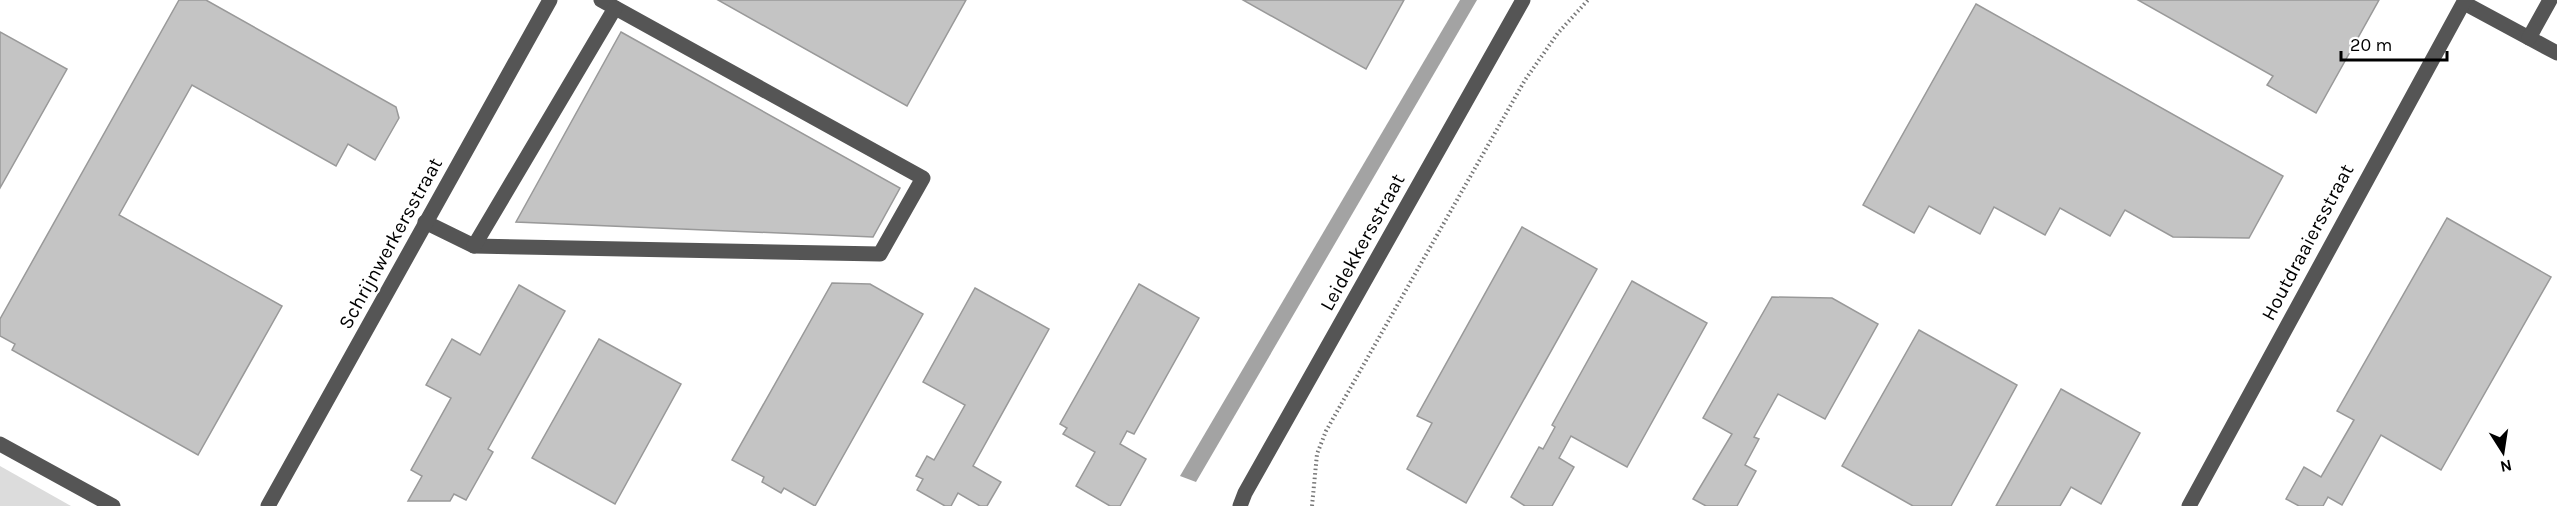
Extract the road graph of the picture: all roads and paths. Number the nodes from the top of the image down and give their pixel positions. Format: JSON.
{"nodes":[{"id":1,"x":550,"y":0,"type":"edge"},
{"id":2,"x":1523,"y":0,"type":"edge"},
{"id":3,"x":1588,"y":0,"type":"edge"},
{"id":4,"x":2550,"y":0,"type":"edge"},
{"id":5,"x":2464,"y":1,"type":"edge"},
{"id":6,"x":608,"y":4,"type":"edge"},
{"id":7,"x":2529,"y":38,"type":"junction"},
{"id":8,"x":2557,"y":53,"type":"edge"},
{"id":9,"x":425,"y":222,"type":"junction"},
{"id":10,"x":474,"y":246,"type":"junction"},
{"id":11,"x":0,"y":444,"type":"edge"},
{"id":12,"x":113,"y":506,"type":"edge"},
{"id":13,"x":268,"y":506,"type":"edge"},
{"id":14,"x":1240,"y":506,"type":"edge"},
{"id":15,"x":1312,"y":506,"type":"edge"},
{"id":16,"x":2189,"y":506,"type":"edge"}],
"edges":[{"from":1,"to":9,"type":"street","name":"Schrijnwerkersstraat"},
{"from":2,"to":14,"type":"street","name":"Leidekkersstraat"},
{"from":3,"to":15,"type":"path"},
{"from":4,"to":7,"type":"street"},
{"from":5,"to":7,"type":"street"},
{"from":5,"to":16,"type":"street","name":"Houtdraaiersstraat"},
{"from":6,"to":10,"type":"street"},
{"from":6,"to":10,"type":"street"},
{"from":7,"to":8,"type":"street"},
{"from":9,"to":10,"type":"street"},
{"from":9,"to":13,"type":"street","name":"Schrijnwerkersstraat"},
{"from":11,"to":12,"type":"street"}]}
